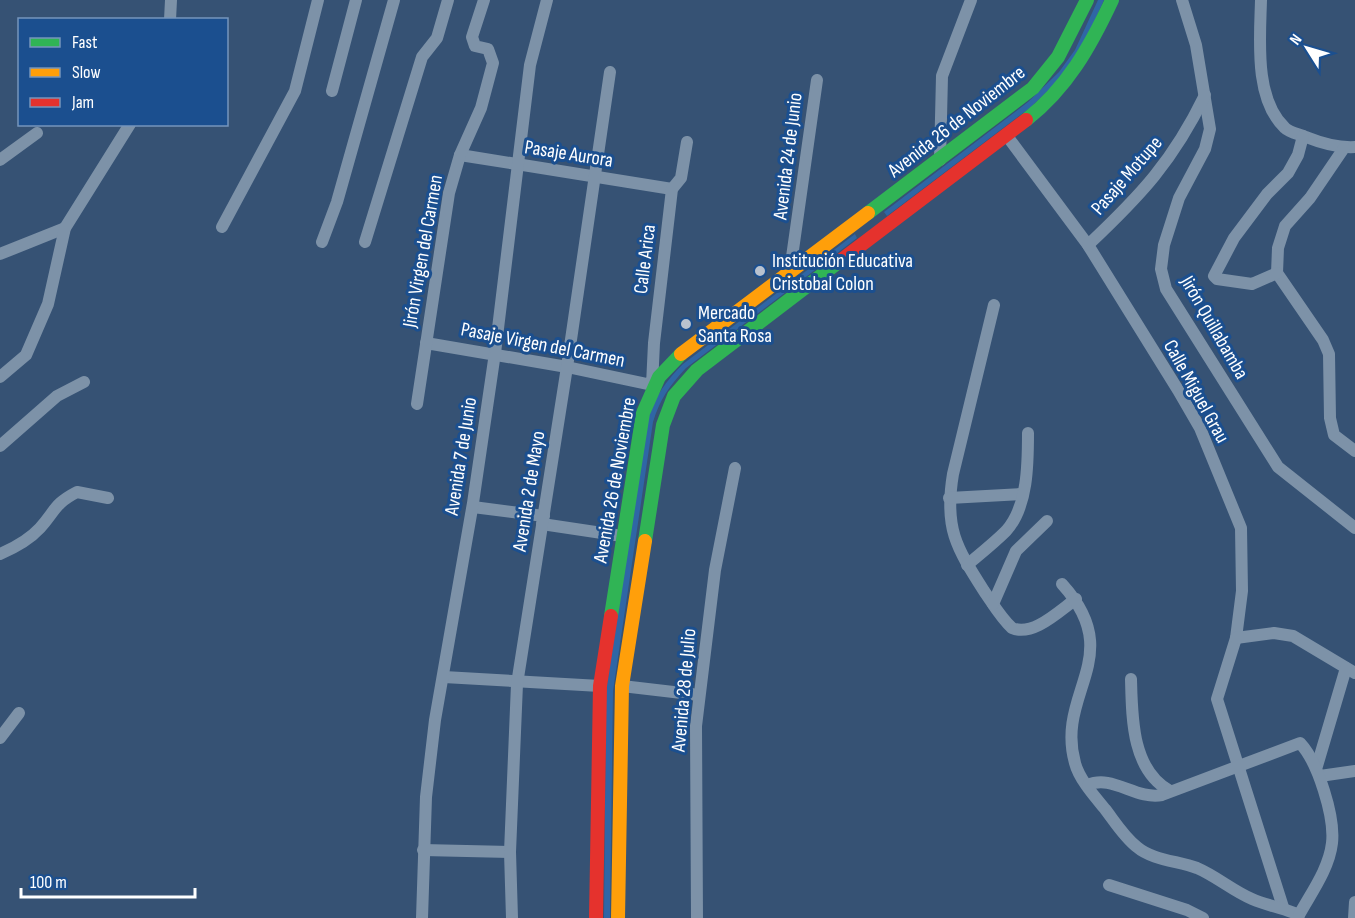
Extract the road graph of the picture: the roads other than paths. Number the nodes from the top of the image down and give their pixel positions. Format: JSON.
{"nodes":[{"id":1,"x":171,"y":0,"type":"edge"},
{"id":2,"x":318,"y":0,"type":"edge"},
{"id":3,"x":356,"y":0,"type":"edge"},
{"id":4,"x":394,"y":0,"type":"edge"},
{"id":5,"x":448,"y":0,"type":"edge"},
{"id":6,"x":484,"y":0,"type":"edge"},
{"id":7,"x":546,"y":0,"type":"edge"},
{"id":8,"x":971,"y":0,"type":"edge"},
{"id":9,"x":1087,"y":0,"type":"edge"},
{"id":10,"x":1112,"y":0,"type":"edge"},
{"id":11,"x":1182,"y":0,"type":"edge"},
{"id":12,"x":1261,"y":0,"type":"edge"},
{"id":13,"x":170,"y":18,"type":"edge"},
{"id":14,"x":610,"y":72,"type":"dead end"},
{"id":15,"x":817,"y":80,"type":"dead end"},
{"id":16,"x":332,"y":92,"type":"dead end"},
{"id":17,"x":1205,"y":95,"type":"junction"},
{"id":18,"x":129,"y":126,"type":"edge"},
{"id":19,"x":37,"y":133,"type":"dead end"},
{"id":20,"x":1007,"y":136,"type":"junction"},
{"id":21,"x":1303,"y":136,"type":"junction"},
{"id":22,"x":687,"y":142,"type":"dead end"},
{"id":23,"x":1350,"y":147,"type":"edge"},
{"id":24,"x":460,"y":155,"type":"junction"},
{"id":25,"x":0,"y":160,"type":"edge"},
{"id":26,"x":940,"y":160,"type":"junction"},
{"id":27,"x":519,"y":165,"type":"junction"},
{"id":28,"x":593,"y":177,"type":"junction"},
{"id":29,"x":672,"y":189,"type":"junction"},
{"id":30,"x":864,"y":216,"type":"junction"},
{"id":31,"x":222,"y":227,"type":"dead end"},
{"id":32,"x":65,"y":228,"type":"junction"},
{"id":33,"x":877,"y":235,"type":"junction"},
{"id":34,"x":322,"y":242,"type":"dead end"},
{"id":35,"x":365,"y":242,"type":"dead end"},
{"id":36,"x":1088,"y":245,"type":"junction"},
{"id":37,"x":0,"y":254,"type":"edge"},
{"id":38,"x":790,"y":272,"type":"junction"},
{"id":39,"x":1277,"y":273,"type":"junction"},
{"id":40,"x":994,"y":305,"type":"dead end"},
{"id":41,"x":426,"y":343,"type":"junction"},
{"id":42,"x":495,"y":353,"type":"junction"},
{"id":43,"x":567,"y":367,"type":"junction"},
{"id":44,"x":0,"y":376,"type":"edge"},
{"id":45,"x":84,"y":382,"type":"dead end"},
{"id":46,"x":652,"y":385,"type":"junction"},
{"id":47,"x":417,"y":404,"type":"dead end"},
{"id":48,"x":1028,"y":433,"type":"dead end"},
{"id":49,"x":0,"y":446,"type":"edge"},
{"id":50,"x":1355,"y":451,"type":"edge"},
{"id":51,"x":735,"y":468,"type":"dead end"},
{"id":52,"x":1022,"y":494,"type":"junction"},
{"id":53,"x":108,"y":498,"type":"dead end"},
{"id":54,"x":949,"y":498,"type":"junction"},
{"id":55,"x":473,"y":507,"type":"junction"},
{"id":56,"x":543,"y":520,"type":"junction"},
{"id":57,"x":1047,"y":520,"type":"dead end"},
{"id":58,"x":1355,"y":528,"type":"edge"},
{"id":59,"x":622,"y":536,"type":"junction"},
{"id":60,"x":0,"y":554,"type":"edge"},
{"id":61,"x":967,"y":565,"type":"junction"},
{"id":62,"x":1062,"y":584,"type":"dead end"},
{"id":63,"x":1076,"y":599,"type":"junction"},
{"id":64,"x":993,"y":604,"type":"junction"},
{"id":65,"x":1236,"y":638,"type":"junction"},
{"id":66,"x":1351,"y":670,"type":"edge"},
{"id":67,"x":444,"y":677,"type":"junction"},
{"id":68,"x":1131,"y":680,"type":"dead end"},
{"id":69,"x":518,"y":681,"type":"junction"},
{"id":70,"x":600,"y":686,"type":"junction"},
{"id":71,"x":622,"y":686,"type":"junction"},
{"id":72,"x":699,"y":695,"type":"junction"},
{"id":73,"x":19,"y":713,"type":"dead end"},
{"id":74,"x":0,"y":738,"type":"edge"},
{"id":75,"x":1237,"y":765,"type":"junction"},
{"id":76,"x":1318,"y":771,"type":"junction"},
{"id":77,"x":1355,"y":771,"type":"edge"},
{"id":78,"x":1088,"y":785,"type":"junction"},
{"id":79,"x":1170,"y":791,"type":"junction"},
{"id":80,"x":423,"y":850,"type":"junction"},
{"id":81,"x":510,"y":852,"type":"junction"},
{"id":82,"x":1109,"y":885,"type":"dead end"},
{"id":83,"x":1355,"y":902,"type":"edge"},
{"id":84,"x":1283,"y":907,"type":"junction"},
{"id":85,"x":1300,"y":917,"type":"edge"},
{"id":86,"x":422,"y":918,"type":"edge"},
{"id":87,"x":512,"y":918,"type":"edge"},
{"id":88,"x":596,"y":918,"type":"edge"},
{"id":89,"x":618,"y":918,"type":"edge"},
{"id":90,"x":696,"y":918,"type":"edge"},
{"id":91,"x":1203,"y":918,"type":"edge"},
{"id":92,"x":1354,"y":918,"type":"edge"}],
"edges":[{"from":1,"to":13,"type":"street"},
{"from":2,"to":31,"type":"street"},
{"from":3,"to":16,"type":"street"},
{"from":4,"to":34,"type":"street"},
{"from":5,"to":35,"type":"street"},
{"from":6,"to":24,"type":"street","name":"Jirón Virgen del Carmen"},
{"from":7,"to":27,"type":"street","name":"Avenida 7 de Junio"},
{"from":8,"to":26,"type":"street"},
{"from":9,"to":26,"type":"main road","name":"Avenida 26 de Noviembre"},
{"from":10,"to":20,"type":"main road","name":"Avenida 26 de Noviembre"},
{"from":11,"to":17,"type":"street","name":"Jirón Quillabamba"},
{"from":12,"to":21,"type":"street"},
{"from":14,"to":28,"type":"street","name":"Avenida 2 de Mayo"},
{"from":15,"to":38,"type":"street","name":"Avenida 24 de Junio"},
{"from":17,"to":36,"type":"street","name":"Pasaje Motupe"},
{"from":17,"to":58,"type":"street","name":"Jirón Quillabamba"},
{"from":18,"to":32,"type":"street"},
{"from":19,"to":25,"type":"street"},
{"from":20,"to":33,"type":"main road","name":"Avenida 26 de Noviembre"},
{"from":20,"to":36,"type":"street","name":"Calle Miguel Grau"},
{"from":21,"to":23,"type":"street"},
{"from":21,"to":39,"type":"street"},
{"from":22,"to":29,"type":"street","name":"Calle Arica"},
{"from":23,"to":39,"type":"street"},
{"from":24,"to":27,"type":"street","name":"Pasaje Aurora"},
{"from":24,"to":41,"type":"street","name":"Jirón Virgen del Carmen"},
{"from":26,"to":30,"type":"main road","name":"Avenida 26 de Noviembre"},
{"from":27,"to":28,"type":"street","name":"Pasaje Aurora"},
{"from":27,"to":42,"type":"street","name":"Avenida 7 de Junio"},
{"from":28,"to":29,"type":"street","name":"Pasaje Aurora"},
{"from":28,"to":43,"type":"street","name":"Avenida 2 de Mayo"},
{"from":29,"to":46,"type":"street","name":"Calle Arica"},
{"from":30,"to":33,"type":"main road"},
{"from":30,"to":38,"type":"main road","name":"Avenida 26 de Noviembre"},
{"from":32,"to":37,"type":"street"},
{"from":32,"to":44,"type":"street"},
{"from":33,"to":71,"type":"main road","name":"Avenida 26 de Noviembre"},
{"from":36,"to":65,"type":"street","name":"Calle Miguel Grau"},
{"from":38,"to":46,"type":"main road","name":"Avenida 26 de Noviembre"},
{"from":39,"to":50,"type":"street"},
{"from":40,"to":54,"type":"street"},
{"from":41,"to":42,"type":"street","name":"Pasaje Virgen del Carmen"},
{"from":41,"to":47,"type":"street","name":"Jirón Virgen del Carmen"},
{"from":42,"to":43,"type":"street","name":"Pasaje Virgen del Carmen"},
{"from":42,"to":55,"type":"street","name":"Avenida 7 de Junio"},
{"from":43,"to":46,"type":"street","name":"Pasaje Virgen del Carmen"},
{"from":43,"to":56,"type":"street","name":"Avenida 2 de Mayo"},
{"from":45,"to":49,"type":"street"},
{"from":46,"to":59,"type":"main road","name":"Avenida 26 de Noviembre"},
{"from":48,"to":52,"type":"street"},
{"from":51,"to":72,"type":"street","name":"Avenida 28 de Julio"},
{"from":52,"to":54,"type":"street"},
{"from":52,"to":61,"type":"street"},
{"from":53,"to":60,"type":"street"},
{"from":54,"to":61,"type":"street"},
{"from":55,"to":56,"type":"street"},
{"from":55,"to":67,"type":"street","name":"Avenida 7 de Junio"},
{"from":56,"to":59,"type":"street"},
{"from":56,"to":69,"type":"street","name":"Avenida 2 de Mayo"},
{"from":57,"to":64,"type":"street"},
{"from":59,"to":70,"type":"main road","name":"Avenida 26 de Noviembre"},
{"from":61,"to":64,"type":"street"},
{"from":62,"to":63,"type":"street"},
{"from":63,"to":64,"type":"street"},
{"from":63,"to":78,"type":"street"},
{"from":65,"to":66,"type":"street"},
{"from":65,"to":75,"type":"street","name":"Calle Miguel Grau"},
{"from":66,"to":76,"type":"street"},
{"from":67,"to":69,"type":"street"},
{"from":67,"to":80,"type":"street","name":"Avenida 7 de Junio"},
{"from":68,"to":79,"type":"street"},
{"from":69,"to":70,"type":"street"},
{"from":69,"to":81,"type":"street","name":"Avenida 2 de Mayo"},
{"from":70,"to":88,"type":"main road","name":"Avenida 26 de Noviembre"},
{"from":71,"to":72,"type":"street"},
{"from":71,"to":89,"type":"main road","name":"Avenida 26 de Noviembre"},
{"from":72,"to":90,"type":"street","name":"Avenida 28 de Julio"},
{"from":73,"to":74,"type":"street"},
{"from":75,"to":76,"type":"street"},
{"from":75,"to":79,"type":"street"},
{"from":75,"to":84,"type":"street"},
{"from":76,"to":77,"type":"street"},
{"from":76,"to":85,"type":"street"},
{"from":78,"to":79,"type":"street"},
{"from":78,"to":84,"type":"street"},
{"from":80,"to":81,"type":"street"},
{"from":80,"to":86,"type":"street","name":"Avenida 7 de Junio"},
{"from":81,"to":87,"type":"street","name":"Avenida 2 de Mayo"},
{"from":82,"to":91,"type":"street"},
{"from":83,"to":92,"type":"street"},
{"from":84,"to":85,"type":"street"}]}
